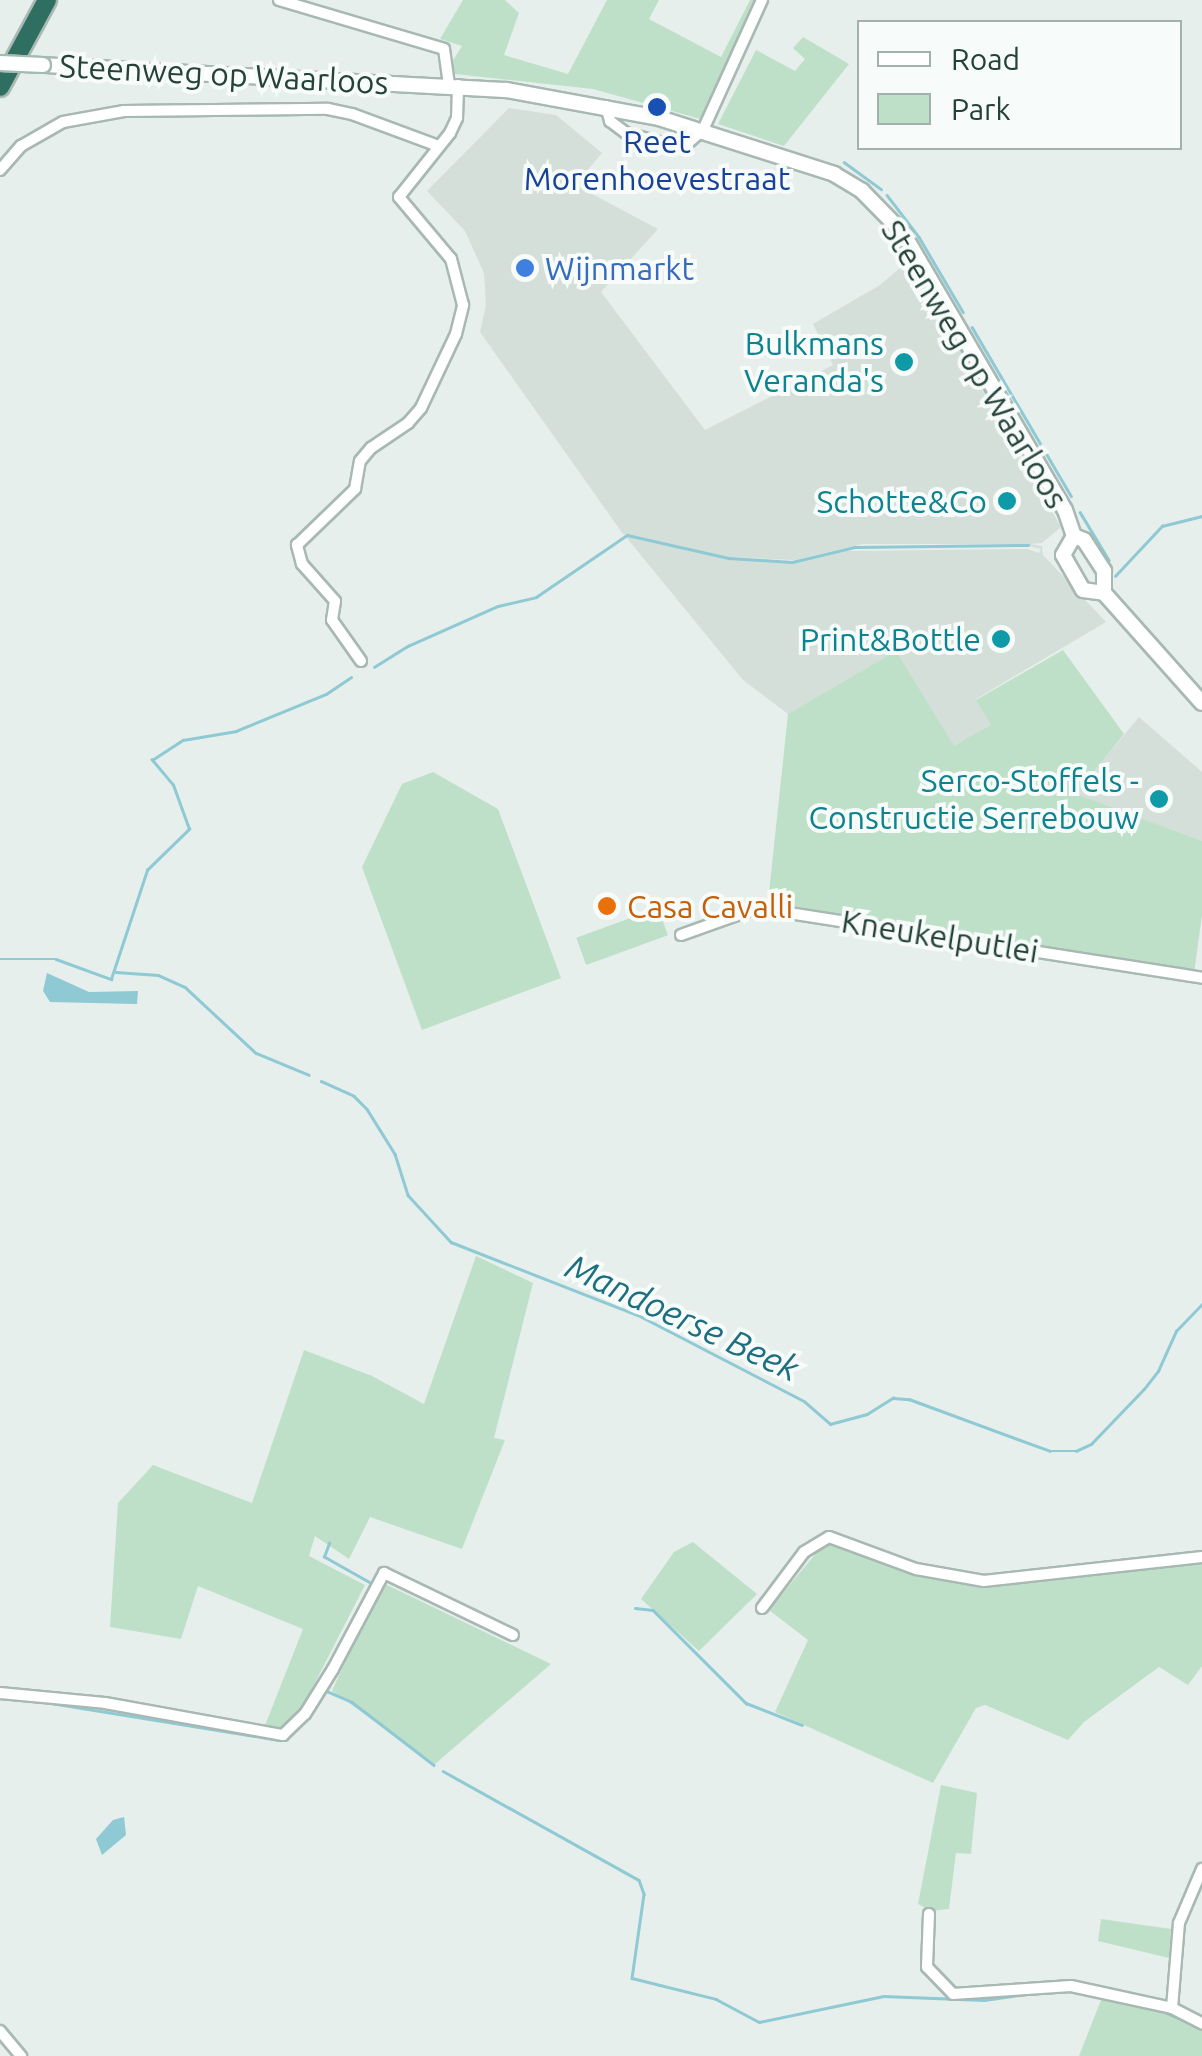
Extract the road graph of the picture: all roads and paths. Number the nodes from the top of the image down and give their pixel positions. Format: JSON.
{"nodes":[{"id":1,"x":47,"y":0,"type":"edge"},
{"id":2,"x":278,"y":0,"type":"edge"},
{"id":3,"x":762,"y":0,"type":"edge"},
{"id":4,"x":0,"y":62,"type":"edge"},
{"id":5,"x":454,"y":85,"type":"junction"},
{"id":6,"x":0,"y":86,"type":"edge"},
{"id":7,"x":606,"y":106,"type":"junction"},
{"id":8,"x":703,"y":130,"type":"junction"},
{"id":9,"x":436,"y":145,"type":"junction"},
{"id":10,"x":0,"y":170,"type":"edge"},
{"id":11,"x":1074,"y":536,"type":"junction"},
{"id":12,"x":1104,"y":593,"type":"junction"},
{"id":13,"x":361,"y":661,"type":"dead end"},
{"id":14,"x":1202,"y":704,"type":"edge"},
{"id":15,"x":681,"y":936,"type":"dead end"},
{"id":16,"x":1202,"y":978,"type":"edge"},
{"id":17,"x":1202,"y":1557,"type":"edge"},
{"id":18,"x":762,"y":1608,"type":"dead end"},
{"id":19,"x":513,"y":1635,"type":"dead end"},
{"id":20,"x":0,"y":1693,"type":"edge"},
{"id":21,"x":1202,"y":1869,"type":"edge"},
{"id":22,"x":929,"y":1914,"type":"dead end"},
{"id":23,"x":1172,"y":2008,"type":"junction"},
{"id":24,"x":1202,"y":2023,"type":"edge"},
{"id":25,"x":0,"y":2031,"type":"edge"},
{"id":26,"x":21,"y":2056,"type":"edge"}],
"edges":[{"from":1,"to":6,"type":"highway"},
{"from":2,"to":5,"type":"street","name":"Steenweg op Waarloos"},
{"from":3,"to":8,"type":"street"},
{"from":4,"to":5,"type":"street","name":"Steenweg op Waarloos","bridge":true},
{"from":5,"to":7,"type":"street","name":"Steenweg op Waarloos"},
{"from":5,"to":9,"type":"street"},
{"from":7,"to":8,"type":"street","name":"Steenweg op Waarloos"},
{"from":7,"to":8,"type":"street"},
{"from":8,"to":11,"type":"street","name":"Steenweg op Waarloos"},
{"from":9,"to":10,"type":"street"},
{"from":9,"to":13,"type":"street"},
{"from":11,"to":12,"type":"street","name":"Steenweg op Waarloos"},
{"from":11,"to":12,"type":"street","name":"Steenweg op Waarloos"},
{"from":12,"to":14,"type":"street","name":"Steenweg op Waarloos"},
{"from":15,"to":16,"type":"street","name":"Kneukelputlei"},
{"from":17,"to":18,"type":"street"},
{"from":19,"to":20,"type":"street"},
{"from":21,"to":23,"type":"street"},
{"from":22,"to":23,"type":"street"},
{"from":23,"to":24,"type":"street"},
{"from":25,"to":26,"type":"street"}]}
